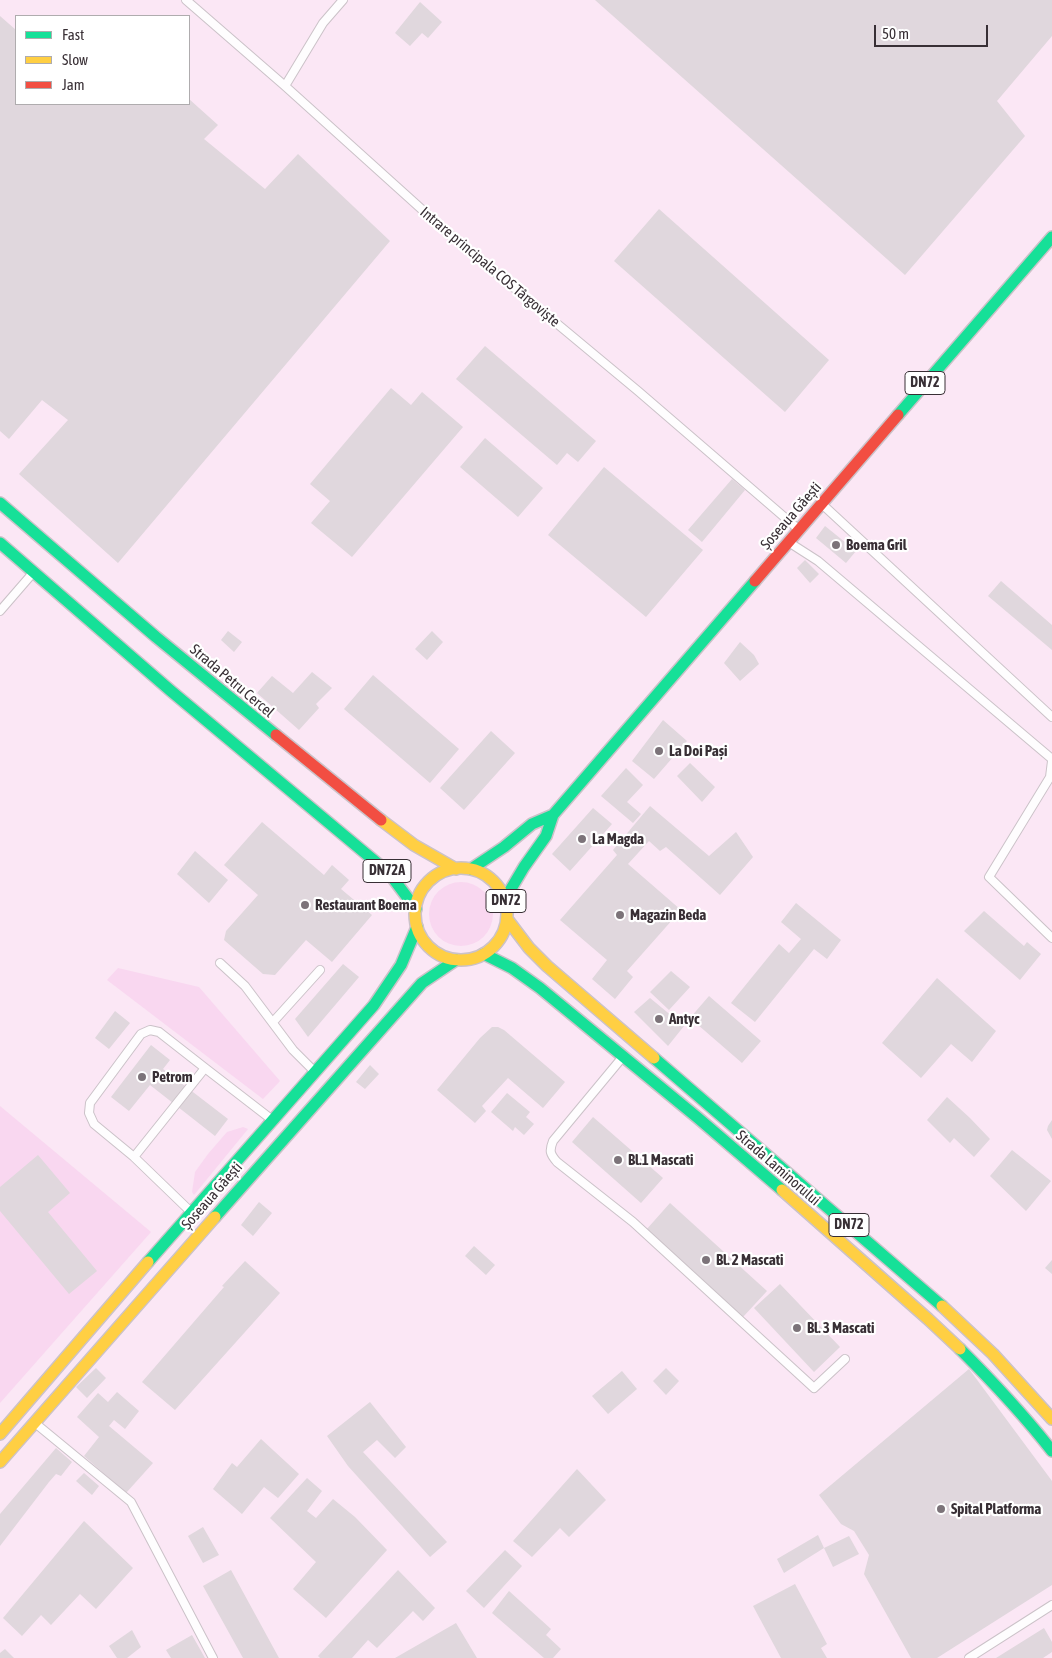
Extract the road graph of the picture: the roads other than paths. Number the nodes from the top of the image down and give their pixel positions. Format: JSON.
{"nodes":[{"id":1,"x":186,"y":0,"type":"edge"},
{"id":2,"x":343,"y":0,"type":"edge"},
{"id":3,"x":285,"y":86,"type":"junction"},
{"id":4,"x":1052,"y":237,"type":"edge"},
{"id":5,"x":0,"y":503,"type":"edge"},
{"id":6,"x":822,"y":504,"type":"junction"},
{"id":7,"x":799,"y":530,"type":"junction"},
{"id":8,"x":789,"y":542,"type":"junction"},
{"id":9,"x":0,"y":543,"type":"edge"},
{"id":10,"x":34,"y":572,"type":"junction"},
{"id":11,"x":0,"y":611,"type":"edge"},
{"id":12,"x":1052,"y":717,"type":"edge"},
{"id":13,"x":1052,"y":760,"type":"edge"},
{"id":14,"x":553,"y":815,"type":"junction"},
{"id":15,"x":456,"y":868,"type":"junction"},
{"id":16,"x":471,"y":869,"type":"junction"},
{"id":17,"x":505,"y":900,"type":"junction"},
{"id":18,"x":416,"y":909,"type":"junction"},
{"id":19,"x":507,"y":919,"type":"junction"},
{"id":20,"x":418,"y":927,"type":"junction"},
{"id":21,"x":1052,"y":938,"type":"edge"},
{"id":22,"x":484,"y":954,"type":"junction"},
{"id":23,"x":456,"y":960,"type":"junction"},
{"id":24,"x":220,"y":963,"type":"dead end"},
{"id":25,"x":320,"y":970,"type":"dead end"},
{"id":26,"x":273,"y":1022,"type":"junction"},
{"id":27,"x":636,"y":1042,"type":"junction"},
{"id":28,"x":624,"y":1056,"type":"junction"},
{"id":29,"x":205,"y":1068,"type":"junction"},
{"id":30,"x":315,"y":1072,"type":"junction"},
{"id":31,"x":273,"y":1120,"type":"junction"},
{"id":32,"x":288,"y":1134,"type":"junction"},
{"id":33,"x":134,"y":1158,"type":"junction"},
{"id":34,"x":191,"y":1212,"type":"junction"},
{"id":35,"x":206,"y":1225,"type":"junction"},
{"id":36,"x":845,"y":1359,"type":"dead end"},
{"id":37,"x":1052,"y":1419,"type":"edge"},
{"id":38,"x":34,"y":1422,"type":"junction"},
{"id":39,"x":0,"y":1434,"type":"edge"},
{"id":40,"x":1052,"y":1451,"type":"edge"},
{"id":41,"x":0,"y":1462,"type":"edge"},
{"id":42,"x":1052,"y":1605,"type":"edge"},
{"id":43,"x":213,"y":1658,"type":"edge"},
{"id":44,"x":969,"y":1658,"type":"edge"}],
"edges":[{"from":1,"to":3,"type":"lane","name":"Intrare principala COS Târgoviște"},
{"from":2,"to":3,"type":"lane"},
{"from":3,"to":7,"type":"lane","name":"Intrare principala COS Târgoviște"},
{"from":4,"to":6,"type":"main road","name":"Șoseaua Găești","number":"DN72"},
{"from":5,"to":15,"type":"main road","name":"Strada Petru Cercel","number":"DN72A"},
{"from":6,"to":7,"type":"main road","name":"Șoseaua Găești","number":"DN72"},
{"from":6,"to":12,"type":"lane"},
{"from":7,"to":8,"type":"main road","name":"Șoseaua Găești","number":"DN72"},
{"from":8,"to":13,"type":"lane"},
{"from":8,"to":14,"type":"main road","name":"Șoseaua Găești","number":"DN72"},
{"from":9,"to":10,"type":"main road"},
{"from":10,"to":11,"type":"lane"},
{"from":10,"to":18,"type":"main road","number":"DN72A"},
{"from":13,"to":21,"type":"lane"},
{"from":14,"to":16,"type":"main road","number":"DN72"},
{"from":14,"to":17,"type":"main road","number":"DN72"},
{"from":15,"to":16,"type":"main road","number":"DN72"},
{"from":15,"to":18,"type":"main road","number":"DN72"},
{"from":16,"to":17,"type":"main road","number":"DN72"},
{"from":17,"to":19,"type":"main road","number":"DN72"},
{"from":18,"to":20,"type":"main road","number":"DN72"},
{"from":19,"to":22,"type":"main road","number":"DN72"},
{"from":19,"to":27,"type":"main road","name":"Strada Laminorului","number":"DN72"},
{"from":20,"to":23,"type":"main road","number":"DN72"},
{"from":20,"to":30,"type":"main road","name":"Șoseaua Găești"},
{"from":22,"to":23,"type":"main road"},
{"from":22,"to":28,"type":"main road","name":"Strada Laminorului"},
{"from":23,"to":32,"type":"main road","name":"Șoseaua Găești"},
{"from":24,"to":26,"type":"lane"},
{"from":25,"to":26,"type":"lane"},
{"from":26,"to":30,"type":"lane"},
{"from":27,"to":28,"type":"main road"},
{"from":27,"to":37,"type":"main road","name":"Strada Laminorului","number":"DN72"},
{"from":28,"to":36,"type":"lane"},
{"from":28,"to":40,"type":"main road","name":"Strada Laminorului"},
{"from":29,"to":31,"type":"lane"},
{"from":29,"to":33,"type":"lane"},
{"from":29,"to":33,"type":"lane"},
{"from":30,"to":31,"type":"main road","name":"Șoseaua Găești"},
{"from":31,"to":32,"type":"main road"},
{"from":31,"to":34,"type":"main road","name":"Șoseaua Găești"},
{"from":32,"to":35,"type":"main road","name":"Șoseaua Găești"},
{"from":33,"to":34,"type":"lane"},
{"from":34,"to":35,"type":"main road"},
{"from":34,"to":39,"type":"main road","name":"Șoseaua Găești"},
{"from":35,"to":38,"type":"main road","name":"Șoseaua Găești"},
{"from":38,"to":41,"type":"main road","name":"Șoseaua Găești"},
{"from":38,"to":43,"type":"lane"},
{"from":42,"to":44,"type":"lane"}]}
